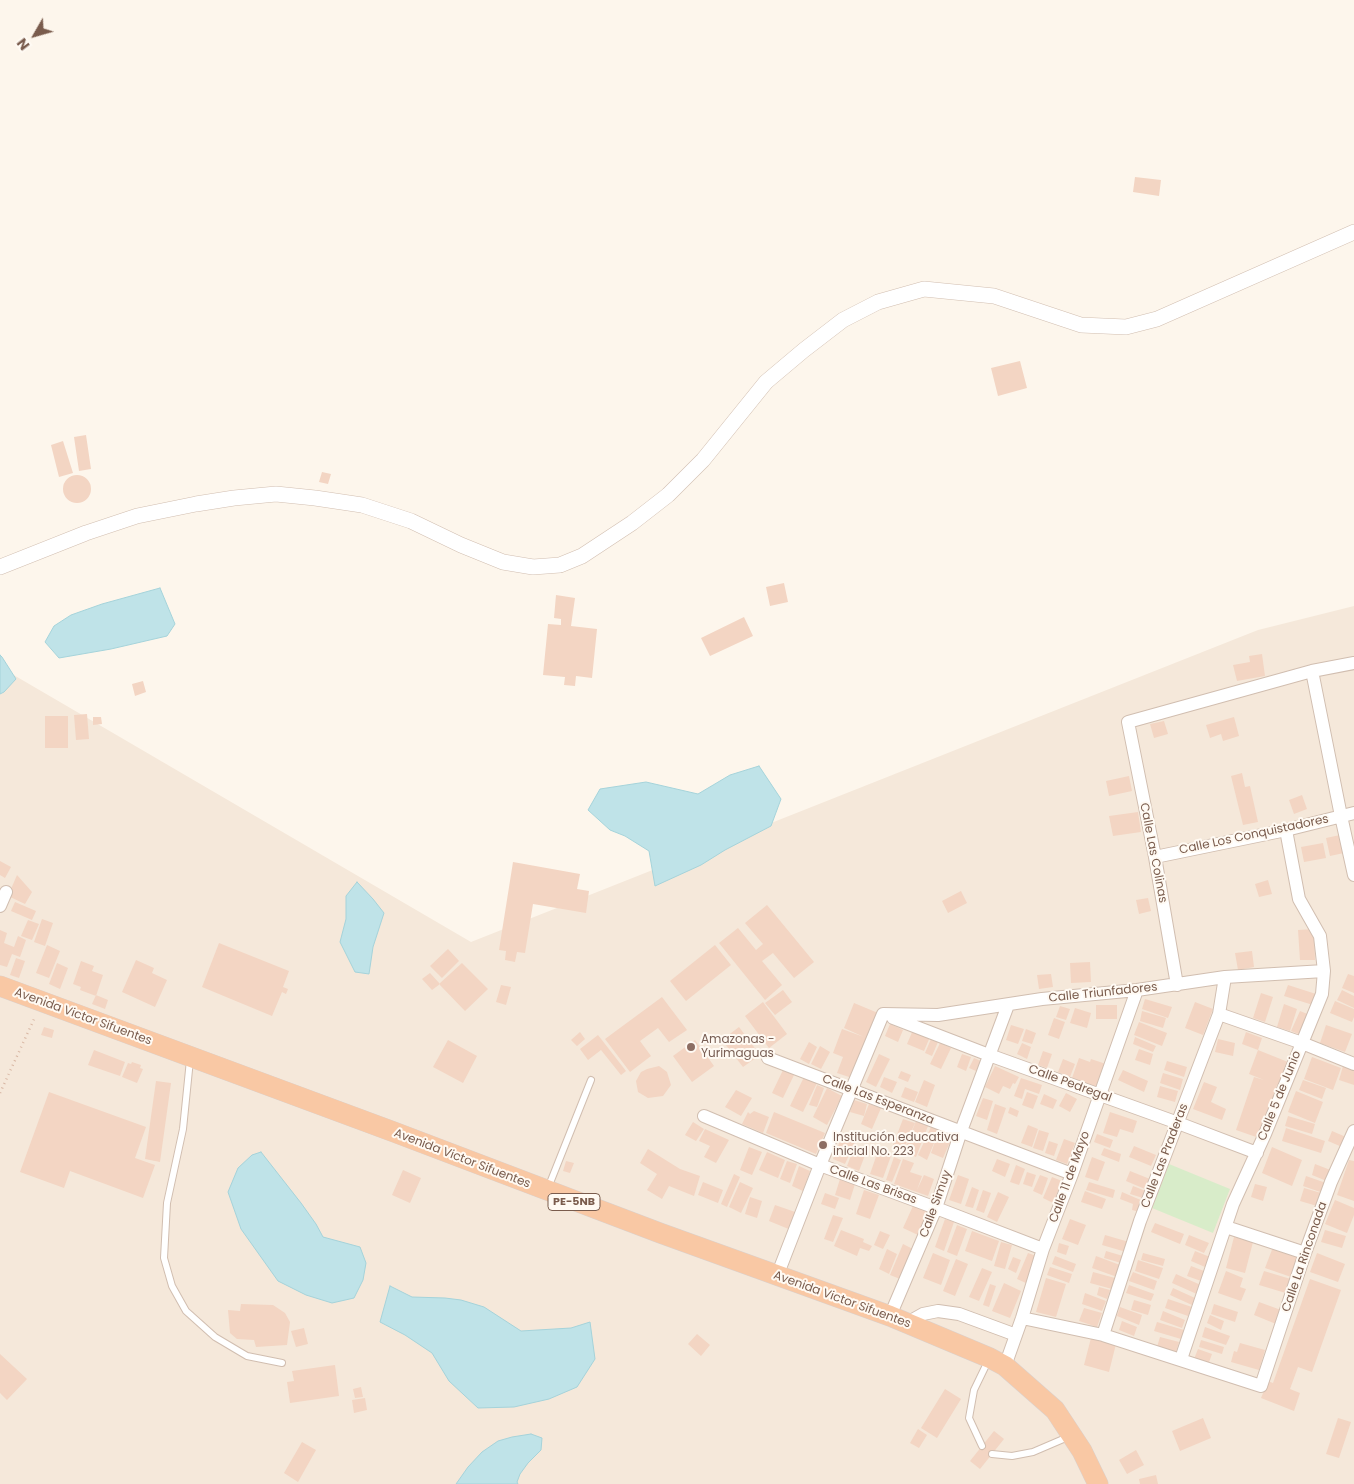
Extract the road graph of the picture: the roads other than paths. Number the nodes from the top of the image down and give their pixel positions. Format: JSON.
{"nodes":[{"id":1,"x":1354,"y":232,"type":"edge"},
{"id":2,"x":0,"y":567,"type":"edge"},
{"id":3,"x":1354,"y":662,"type":"edge"},
{"id":4,"x":1312,"y":672,"type":"junction"},
{"id":5,"x":1354,"y":813,"type":"edge"},
{"id":6,"x":1341,"y":816,"type":"junction"},
{"id":7,"x":1286,"y":830,"type":"junction"},
{"id":8,"x":1154,"y":857,"type":"junction"},
{"id":9,"x":1354,"y":875,"type":"edge"},
{"id":10,"x":6,"y":892,"type":"dead end"},
{"id":11,"x":0,"y":906,"type":"edge"},
{"id":12,"x":1324,"y":971,"type":"junction"},
{"id":13,"x":1224,"y":977,"type":"junction"},
{"id":14,"x":1177,"y":985,"type":"junction"},
{"id":15,"x":0,"y":986,"type":"edge"},
{"id":16,"x":1137,"y":990,"type":"junction"},
{"id":17,"x":1008,"y":1005,"type":"junction"},
{"id":18,"x":884,"y":1014,"type":"junction"},
{"id":19,"x":1220,"y":1014,"type":"junction"},
{"id":20,"x":1302,"y":1043,"type":"junction"},
{"id":21,"x":990,"y":1055,"type":"junction"},
{"id":22,"x":190,"y":1056,"type":"junction"},
{"id":23,"x":768,"y":1058,"type":"dead end"},
{"id":24,"x":1354,"y":1064,"type":"edge"},
{"id":25,"x":591,"y":1080,"type":"dead end"},
{"id":26,"x":851,"y":1089,"type":"junction"},
{"id":27,"x":1100,"y":1095,"type":"junction"},
{"id":28,"x":704,"y":1116,"type":"dead end"},
{"id":29,"x":1178,"y":1123,"type":"junction"},
{"id":30,"x":961,"y":1131,"type":"junction"},
{"id":31,"x":1354,"y":1131,"type":"edge"},
{"id":32,"x":1257,"y":1153,"type":"junction"},
{"id":33,"x":820,"y":1165,"type":"junction"},
{"id":34,"x":1072,"y":1174,"type":"junction"},
{"id":35,"x":546,"y":1191,"type":"junction"},
{"id":36,"x":936,"y":1208,"type":"junction"},
{"id":37,"x":1226,"y":1227,"type":"junction"},
{"id":38,"x":1044,"y":1249,"type":"junction"},
{"id":39,"x":1305,"y":1253,"type":"junction"},
{"id":40,"x":778,"y":1276,"type":"junction"},
{"id":41,"x":1022,"y":1318,"type":"junction"},
{"id":42,"x":898,"y":1320,"type":"junction"},
{"id":43,"x":1016,"y":1335,"type":"junction"},
{"id":44,"x":1103,"y":1335,"type":"junction"},
{"id":45,"x":1181,"y":1359,"type":"junction"},
{"id":46,"x":998,"y":1362,"type":"junction"},
{"id":47,"x":282,"y":1363,"type":"dead end"},
{"id":48,"x":1072,"y":1435,"type":"junction"},
{"id":49,"x":982,"y":1446,"type":"dead end"},
{"id":50,"x":992,"y":1454,"type":"dead end"},
{"id":51,"x":1098,"y":1484,"type":"edge"}],
"edges":[{"from":1,"to":2,"type":"street"},
{"from":3,"to":4,"type":"street"},
{"from":4,"to":6,"type":"street"},
{"from":4,"to":8,"type":"street","name":"Calle Las Colinas"},
{"from":5,"to":6,"type":"street","name":"Calle Los Conquistadores"},
{"from":6,"to":7,"type":"street","name":"Calle Los Conquistadores"},
{"from":6,"to":9,"type":"street"},
{"from":7,"to":8,"type":"street","name":"Calle Los Conquistadores"},
{"from":7,"to":12,"type":"street","name":"Calle 5 de Junio"},
{"from":8,"to":14,"type":"street","name":"Calle Las Colinas"},
{"from":10,"to":11,"type":"street"},
{"from":12,"to":13,"type":"street","name":"Calle Triunfadores"},
{"from":12,"to":20,"type":"street","name":"Calle 5 de Junio"},
{"from":13,"to":14,"type":"street","name":"Calle Triunfadores"},
{"from":13,"to":19,"type":"street","name":"Calle Las Praderas"},
{"from":14,"to":16,"type":"street","name":"Calle Triunfadores"},
{"from":15,"to":22,"type":"highway","name":"Avenida Victor Sifuentes","number":"PE-5NB"},
{"from":16,"to":17,"type":"street","name":"Calle Triunfadores"},
{"from":16,"to":27,"type":"street","name":"Calle 11 de Mayo"},
{"from":17,"to":18,"type":"street","name":"Calle Triunfadores"},
{"from":17,"to":21,"type":"street","name":"Calle Simuy"},
{"from":18,"to":21,"type":"street","name":"Calle Pedregal"},
{"from":18,"to":26,"type":"street"},
{"from":19,"to":20,"type":"street"},
{"from":19,"to":29,"type":"street","name":"Calle Las Praderas"},
{"from":20,"to":24,"type":"street"},
{"from":20,"to":32,"type":"street","name":"Calle 5 de Junio"},
{"from":21,"to":27,"type":"street","name":"Calle Pedregal"},
{"from":21,"to":30,"type":"street","name":"Calle Simuy"},
{"from":22,"to":35,"type":"highway","name":"Avenida Victor Sifuentes","number":"PE-5NB"},
{"from":22,"to":47,"type":"lane"},
{"from":23,"to":26,"type":"street","name":"Calle Las Esperanza"},
{"from":25,"to":35,"type":"lane"},
{"from":26,"to":30,"type":"street","name":"Calle Las Esperanza"},
{"from":26,"to":33,"type":"street"},
{"from":27,"to":29,"type":"street","name":"Calle Pedregal"},
{"from":27,"to":34,"type":"street","name":"Calle 11 de Mayo"},
{"from":28,"to":33,"type":"street","name":"Calle Las Brisas"},
{"from":29,"to":32,"type":"street","name":"Calle Pedregal"},
{"from":29,"to":44,"type":"street","name":"Calle Las Praderas"},
{"from":30,"to":34,"type":"street","name":"Calle Las Esperanza"},
{"from":30,"to":36,"type":"street","name":"Calle Simuy"},
{"from":31,"to":39,"type":"street","name":"Calle La Rinconada"},
{"from":32,"to":37,"type":"street","name":"Calle 5 de Junio"},
{"from":33,"to":36,"type":"street","name":"Calle Las Brisas"},
{"from":33,"to":40,"type":"street"},
{"from":34,"to":38,"type":"street","name":"Calle 11 de Mayo"},
{"from":35,"to":40,"type":"highway","name":"Avenida Victor Sifuentes","number":"PE-5NB"},
{"from":36,"to":38,"type":"street","name":"Calle Las Brisas"},
{"from":36,"to":42,"type":"street","name":"Calle Simuy"},
{"from":37,"to":39,"type":"street"},
{"from":37,"to":45,"type":"street","name":"Calle 5 de Junio"},
{"from":38,"to":41,"type":"street","name":"Calle 11 de Mayo"},
{"from":39,"to":45,"type":"street","name":"Calle La Rinconada"},
{"from":40,"to":42,"type":"highway","name":"Avenida Victor Sifuentes","number":"PE-5NB"},
{"from":41,"to":43,"type":"street","name":"Calle 11 de Mayo"},
{"from":41,"to":44,"type":"street"},
{"from":42,"to":43,"type":"street"},
{"from":42,"to":46,"type":"highway","name":"Avenida Victor Sifuentes","number":"PE-5NB"},
{"from":43,"to":46,"type":"street","name":"Calle 11 de Mayo"},
{"from":44,"to":45,"type":"street"},
{"from":46,"to":48,"type":"highway","name":"Avenida Victor Sifuentes","number":"PE-5NB"},
{"from":46,"to":49,"type":"lane"},
{"from":48,"to":50,"type":"lane"},
{"from":48,"to":51,"type":"highway","name":"Avenida Victor Sifuentes","number":"PE-5NB"}]}
